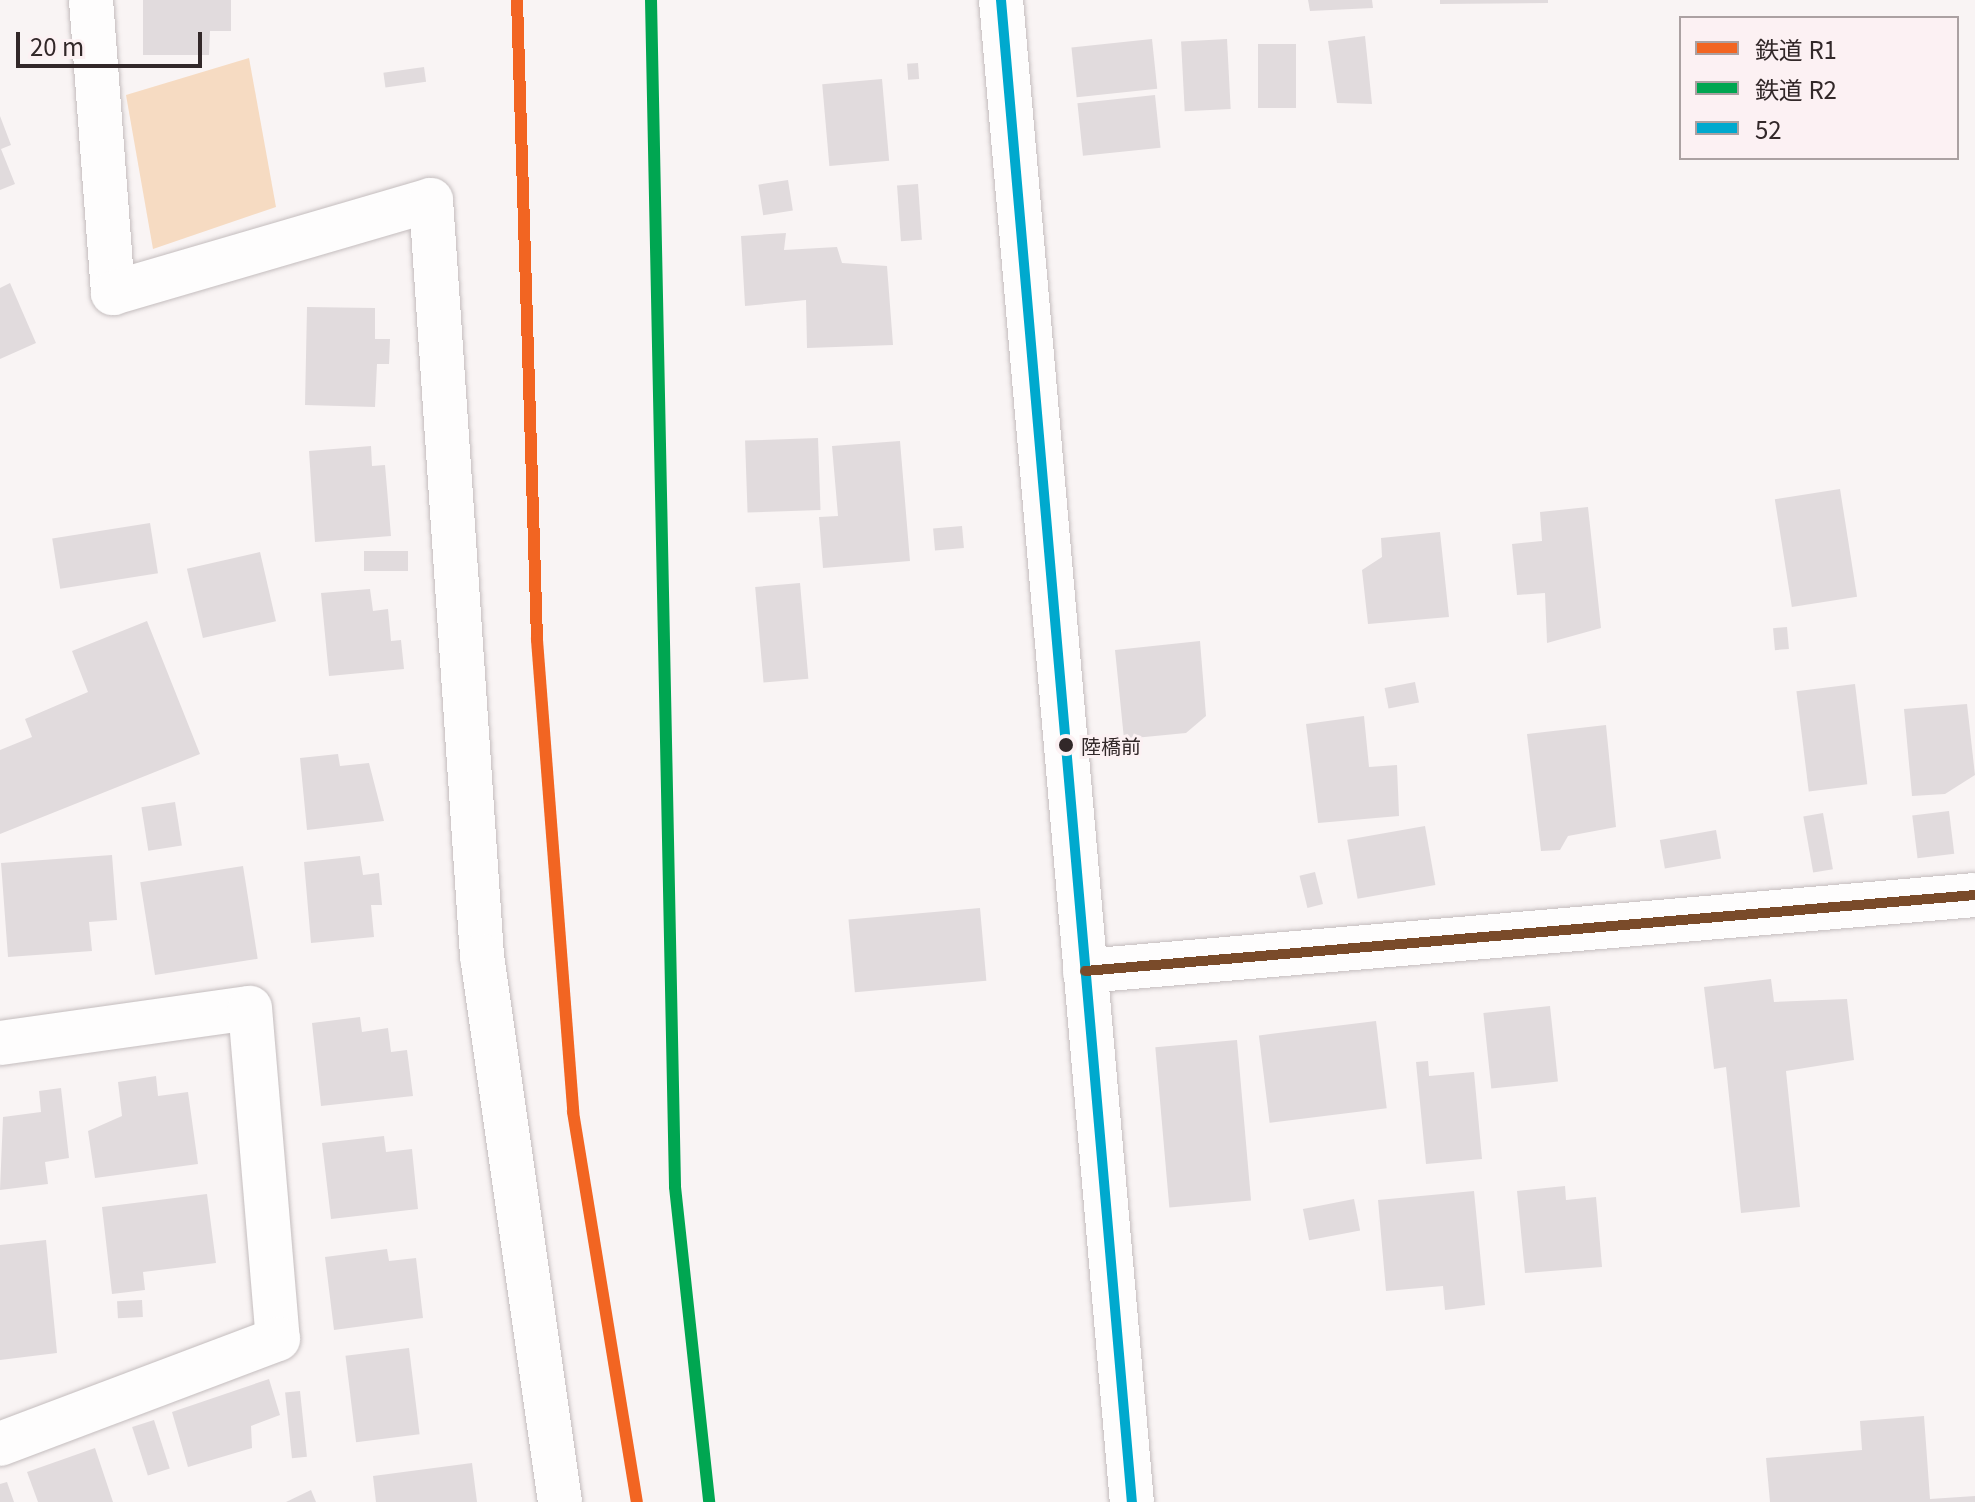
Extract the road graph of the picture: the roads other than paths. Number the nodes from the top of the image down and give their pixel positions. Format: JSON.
{"nodes":[{"id":1,"x":91,"y":0,"type":"edge"},
{"id":2,"x":1001,"y":0,"type":"edge"},
{"id":3,"x":1975,"y":895,"type":"edge"},
{"id":4,"x":1085,"y":971,"type":"junction"},
{"id":5,"x":0,"y":1043,"type":"edge"},
{"id":6,"x":0,"y":1444,"type":"edge"},
{"id":7,"x":560,"y":1502,"type":"edge"},
{"id":8,"x":1132,"y":1502,"type":"edge"}],
"edges":[{"from":1,"to":7,"type":"street"},
{"from":2,"to":4,"type":"street"},
{"from":3,"to":4,"type":"street"},
{"from":4,"to":8,"type":"street"},
{"from":5,"to":6,"type":"street"}]}
